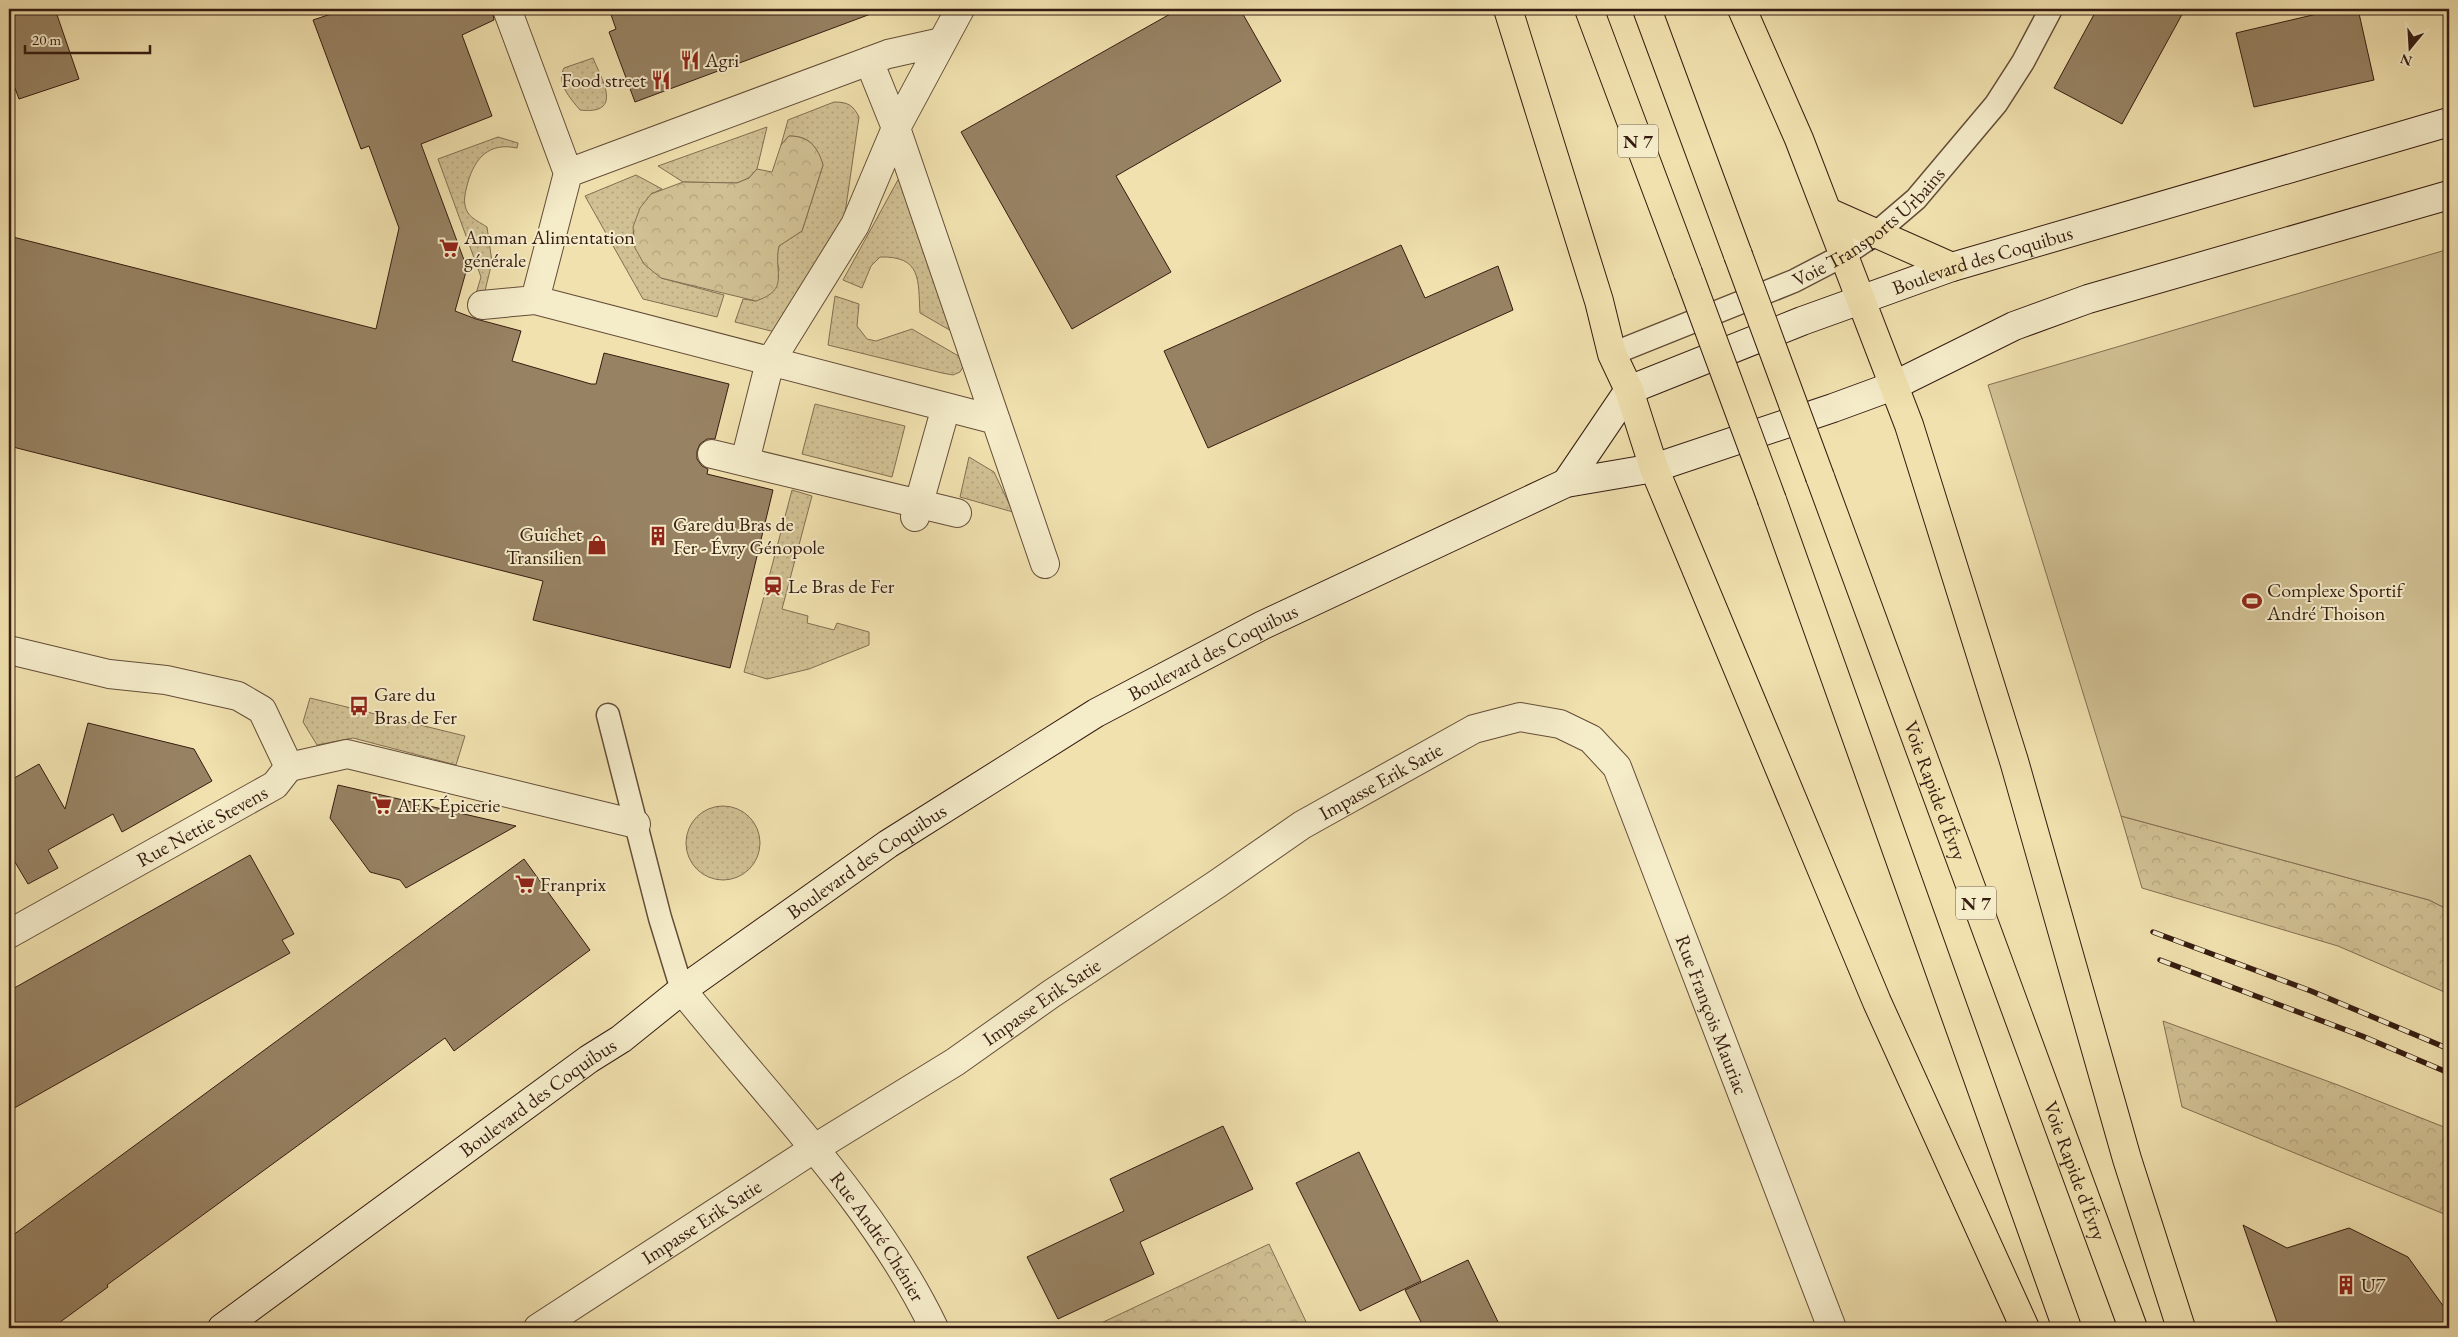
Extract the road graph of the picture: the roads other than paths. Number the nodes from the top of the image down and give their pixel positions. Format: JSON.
{"nodes":[{"id":1,"x":507,"y":9,"type":"edge"},
{"id":2,"x":960,"y":9,"type":"edge"},
{"id":3,"x":1508,"y":9,"type":"edge"},
{"id":4,"x":1589,"y":9,"type":"edge"},
{"id":5,"x":1648,"y":9,"type":"edge"},
{"id":6,"x":1742,"y":9,"type":"edge"},
{"id":7,"x":2051,"y":9,"type":"edge"},
{"id":8,"x":942,"y":42,"type":"junction"},
{"id":9,"x":869,"y":61,"type":"junction"},
{"id":10,"x":2449,"y":122,"type":"edge"},
{"id":11,"x":896,"y":128,"type":"junction"},
{"id":12,"x":568,"y":173,"type":"junction"},
{"id":13,"x":2449,"y":195,"type":"edge"},
{"id":14,"x":1828,"y":212,"type":"junction"},
{"id":15,"x":1875,"y":234,"type":"junction"},
{"id":16,"x":1844,"y":255,"type":"junction"},
{"id":17,"x":1952,"y":267,"type":"junction"},
{"id":18,"x":535,"y":300,"type":"junction"},
{"id":19,"x":1860,"y":300,"type":"junction"},
{"id":20,"x":482,"y":305,"type":"dead end"},
{"id":21,"x":1612,"y":354,"type":"junction"},
{"id":22,"x":770,"y":362,"type":"junction"},
{"id":23,"x":1893,"y":386,"type":"junction"},
{"id":24,"x":1629,"y":390,"type":"junction"},
{"id":25,"x":946,"y":407,"type":"junction"},
{"id":26,"x":996,"y":420,"type":"junction"},
{"id":27,"x":712,"y":454,"type":"dead end"},
{"id":28,"x":744,"y":462,"type":"junction"},
{"id":29,"x":1654,"y":468,"type":"junction"},
{"id":30,"x":1566,"y":483,"type":"junction"},
{"id":31,"x":916,"y":510,"type":"junction"},
{"id":32,"x":957,"y":513,"type":"dead end"},
{"id":33,"x":1045,"y":564,"type":"dead end"},
{"id":34,"x":9,"y":650,"type":"edge"},
{"id":35,"x":608,"y":714,"type":"dead end"},
{"id":36,"x":1560,"y":724,"type":"joint"},
{"id":37,"x":289,"y":767,"type":"junction"},
{"id":38,"x":636,"y":824,"type":"junction"},
{"id":39,"x":9,"y":934,"type":"edge"},
{"id":40,"x":682,"y":990,"type":"junction"},
{"id":41,"x":815,"y":1148,"type":"junction"},
{"id":42,"x":222,"y":1328,"type":"edge"},
{"id":43,"x":538,"y":1328,"type":"edge"},
{"id":44,"x":934,"y":1328,"type":"edge"},
{"id":45,"x":1832,"y":1328,"type":"edge"},
{"id":46,"x":2025,"y":1328,"type":"edge"},
{"id":47,"x":2067,"y":1328,"type":"edge"},
{"id":48,"x":2133,"y":1328,"type":"edge"},
{"id":49,"x":2181,"y":1328,"type":"edge"}],
"edges":[{"from":1,"to":12,"type":"street"},
{"from":2,"to":8,"type":"street"},
{"from":3,"to":21,"type":"main road"},
{"from":4,"to":47,"type":"main road","number":"N 7","bridge":true},
{"from":5,"to":48,"type":"main road","name":"Voie Rapide d'Évry","number":"N 7","bridge":true},
{"from":6,"to":14,"type":"main road"},
{"from":7,"to":15,"type":"lane","name":"Voie Transports Urbains"},
{"from":8,"to":9,"type":"street"},
{"from":8,"to":11,"type":"street"},
{"from":9,"to":11,"type":"street"},
{"from":9,"to":12,"type":"street"},
{"from":10,"to":17,"type":"street","name":"Boulevard des Coquibus"},
{"from":11,"to":22,"type":"street"},
{"from":11,"to":26,"type":"street"},
{"from":12,"to":18,"type":"street"},
{"from":13,"to":23,"type":"street","name":"Boulevard des Coquibus"},
{"from":14,"to":15,"type":"main road"},
{"from":14,"to":16,"type":"main road"},
{"from":15,"to":16,"type":"lane","name":"Voie Transports Urbains"},
{"from":15,"to":17,"type":"main road"},
{"from":16,"to":19,"type":"main road"},
{"from":16,"to":21,"type":"lane","name":"Voie Transports Urbains"},
{"from":17,"to":19,"type":"street","name":"Boulevard des Coquibus"},
{"from":18,"to":20,"type":"street"},
{"from":18,"to":22,"type":"street"},
{"from":19,"to":23,"type":"main road"},
{"from":19,"to":24,"type":"street","name":"Boulevard des Coquibus"},
{"from":21,"to":24,"type":"main road"},
{"from":22,"to":25,"type":"street"},
{"from":22,"to":28,"type":"street"},
{"from":23,"to":29,"type":"street","name":"Boulevard des Coquibus"},
{"from":23,"to":49,"type":"main road"},
{"from":24,"to":29,"type":"main road"},
{"from":24,"to":30,"type":"street"},
{"from":25,"to":26,"type":"street"},
{"from":25,"to":31,"type":"street"},
{"from":26,"to":33,"type":"street"},
{"from":27,"to":28,"type":"street"},
{"from":28,"to":31,"type":"street"},
{"from":29,"to":30,"type":"street","name":"Boulevard des Coquibus"},
{"from":29,"to":46,"type":"main road"},
{"from":30,"to":40,"type":"street","name":"Boulevard des Coquibus"},
{"from":31,"to":32,"type":"street"},
{"from":34,"to":37,"type":"street"},
{"from":35,"to":38,"type":"lane"},
{"from":36,"to":41,"type":"street","name":"Impasse Erik Satie"},
{"from":36,"to":45,"type":"street","name":"Rue François Mauriac"},
{"from":37,"to":38,"type":"street"},
{"from":37,"to":39,"type":"street","name":"Rue Nettie Stevens"},
{"from":38,"to":40,"type":"lane"},
{"from":40,"to":41,"type":"street","name":"Rue André Chénier"},
{"from":40,"to":42,"type":"street","name":"Boulevard des Coquibus"},
{"from":41,"to":43,"type":"street","name":"Impasse Erik Satie"},
{"from":41,"to":44,"type":"street","name":"Rue André Chénier"}]}
